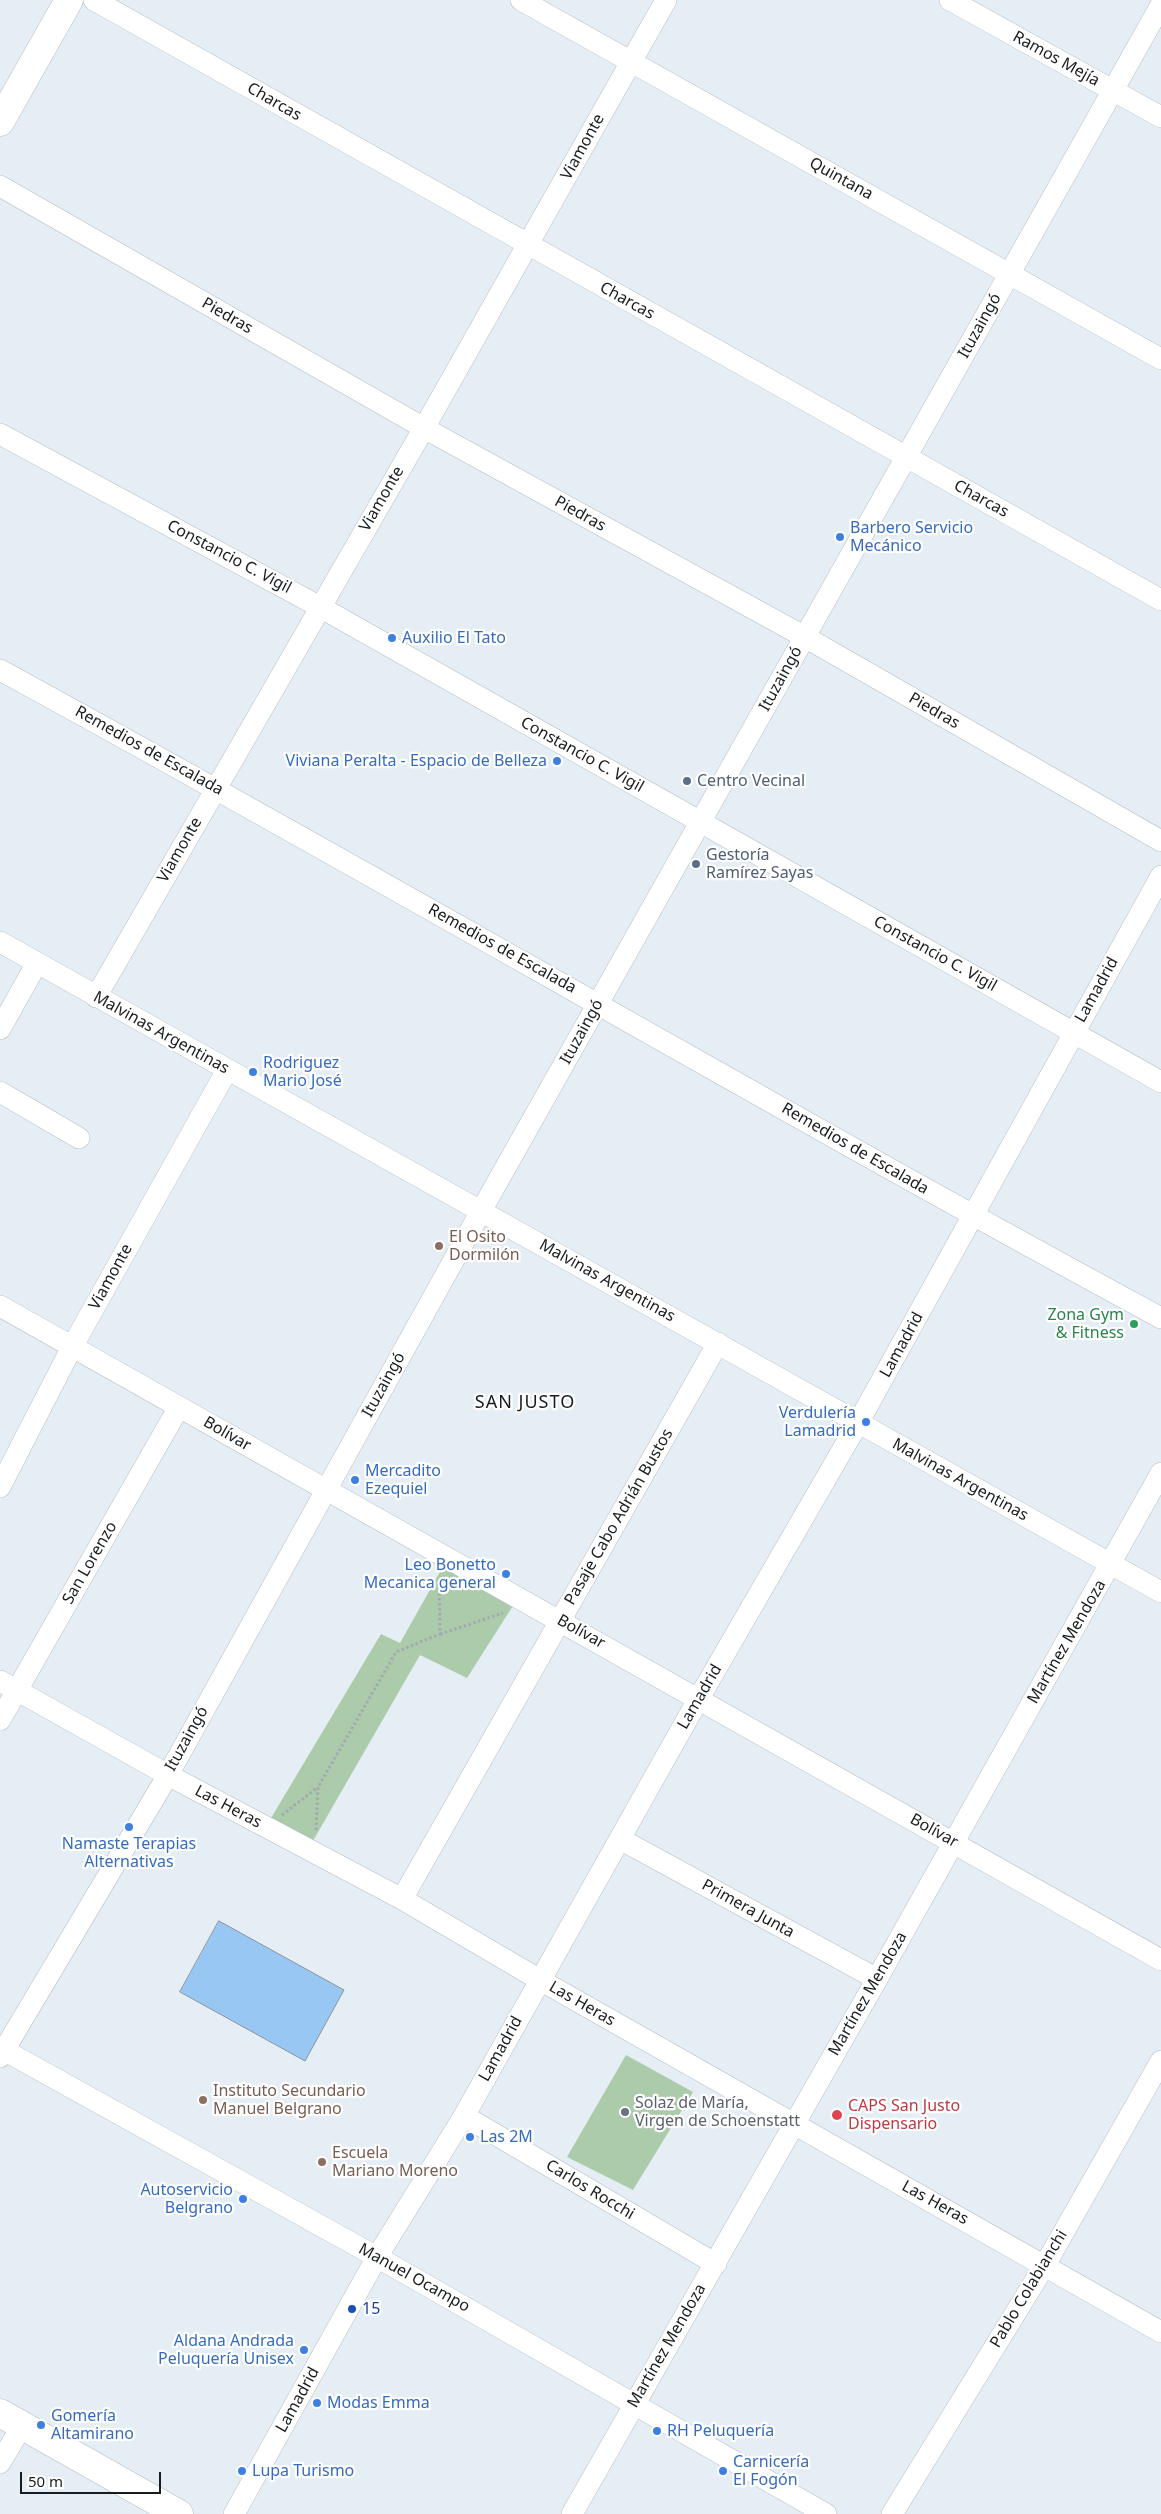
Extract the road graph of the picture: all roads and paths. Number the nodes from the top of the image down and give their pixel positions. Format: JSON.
{"nodes":[{"id":1,"x":69,"y":0,"type":"edge"},
{"id":2,"x":94,"y":0,"type":"edge"},
{"id":3,"x":521,"y":0,"type":"edge"},
{"id":4,"x":666,"y":0,"type":"edge"},
{"id":5,"x":950,"y":0,"type":"edge"},
{"id":6,"x":1161,"y":5,"type":"edge"},
{"id":7,"x":631,"y":62,"type":"junction"},
{"id":8,"x":1113,"y":91,"type":"junction"},
{"id":9,"x":1161,"y":117,"type":"edge"},
{"id":10,"x":0,"y":122,"type":"edge"},
{"id":11,"x":0,"y":186,"type":"edge"},
{"id":12,"x":527,"y":245,"type":"junction"},
{"id":13,"x":1010,"y":273,"type":"junction"},
{"id":14,"x":1161,"y":359,"type":"edge"},
{"id":15,"x":424,"y":428,"type":"junction"},
{"id":16,"x":0,"y":434,"type":"edge"},
{"id":17,"x":906,"y":457,"type":"junction"},
{"id":18,"x":1161,"y":600,"type":"edge"},
{"id":19,"x":320,"y":607,"type":"junction"},
{"id":20,"x":805,"y":637,"type":"junction"},
{"id":21,"x":0,"y":670,"type":"edge"},
{"id":22,"x":215,"y":787,"type":"junction"},
{"id":23,"x":701,"y":822,"type":"junction"},
{"id":24,"x":1161,"y":840,"type":"edge"},
{"id":25,"x":1161,"y":876,"type":"edge"},
{"id":26,"x":0,"y":942,"type":"edge"},
{"id":27,"x":37,"y":963,"type":"junction"},
{"id":28,"x":96,"y":997,"type":"junction"},
{"id":29,"x":598,"y":1003,"type":"junction"},
{"id":30,"x":0,"y":1029,"type":"edge"},
{"id":31,"x":1073,"y":1032,"type":"junction"},
{"id":32,"x":227,"y":1070,"type":"junction"},
{"id":33,"x":1161,"y":1082,"type":"edge"},
{"id":34,"x":0,"y":1092,"type":"edge"},
{"id":35,"x":79,"y":1138,"type":"dead end"},
{"id":36,"x":481,"y":1211,"type":"junction"},
{"id":37,"x":974,"y":1217,"type":"junction"},
{"id":38,"x":0,"y":1306,"type":"edge"},
{"id":39,"x":1161,"y":1318,"type":"edge"},
{"id":40,"x":718,"y":1343,"type":"junction"},
{"id":41,"x":72,"y":1347,"type":"junction"},
{"id":42,"x":179,"y":1407,"type":"junction"},
{"id":43,"x":858,"y":1423,"type":"junction"},
{"id":44,"x":1161,"y":1473,"type":"edge"},
{"id":45,"x":0,"y":1487,"type":"edge"},
{"id":46,"x":325,"y":1490,"type":"junction"},
{"id":47,"x":1112,"y":1564,"type":"junction"},
{"id":48,"x":439,"y":1579,"type":"dead end"},
{"id":49,"x":1161,"y":1592,"type":"edge"},
{"id":50,"x":504,"y":1613,"type":"dead end"},
{"id":51,"x":560,"y":1621,"type":"junction"},
{"id":52,"x":440,"y":1634,"type":"junction"},
{"id":53,"x":9,"y":1686,"type":"edge"},
{"id":54,"x":699,"y":1698,"type":"junction"},
{"id":55,"x":0,"y":1720,"type":"edge"},
{"id":56,"x":168,"y":1775,"type":"junction"},
{"id":57,"x":318,"y":1788,"type":"junction"},
{"id":58,"x":282,"y":1816,"type":"dead end"},
{"id":59,"x":316,"y":1830,"type":"dead end"},
{"id":60,"x":620,"y":1838,"type":"junction"},
{"id":61,"x":954,"y":1842,"type":"junction"},
{"id":62,"x":402,"y":1899,"type":"junction"},
{"id":63,"x":1161,"y":1960,"type":"edge"},
{"id":64,"x":877,"y":1979,"type":"junction"},
{"id":65,"x":540,"y":1980,"type":"junction"},
{"id":66,"x":1,"y":2051,"type":"edge"},
{"id":67,"x":1161,"y":2061,"type":"edge"},
{"id":68,"x":464,"y":2116,"type":"junction"},
{"id":69,"x":794,"y":2125,"type":"junction"},
{"id":70,"x":377,"y":2257,"type":"junction"},
{"id":71,"x":716,"y":2264,"type":"junction"},
{"id":72,"x":1045,"y":2264,"type":"junction"},
{"id":73,"x":1161,"y":2332,"type":"edge"},
{"id":74,"x":634,"y":2402,"type":"junction"},
{"id":75,"x":11,"y":2420,"type":"edge"},
{"id":76,"x":0,"y":2462,"type":"edge"},
{"id":77,"x":179,"y":2514,"type":"edge"},
{"id":78,"x":234,"y":2514,"type":"edge"},
{"id":79,"x":572,"y":2514,"type":"edge"},
{"id":80,"x":826,"y":2514,"type":"edge"},
{"id":81,"x":892,"y":2514,"type":"edge"}],
"edges":[{"from":1,"to":10,"type":"main road"},
{"from":2,"to":12,"type":"street","name":"Charcas"},
{"from":3,"to":7,"type":"street","name":"Quintana"},
{"from":4,"to":7,"type":"street","name":"Viamonte"},
{"from":5,"to":8,"type":"street","name":"Ramos Mejía"},
{"from":6,"to":8,"type":"street","name":"Ituzaingó"},
{"from":7,"to":12,"type":"street","name":"Viamonte"},
{"from":7,"to":13,"type":"street","name":"Quintana"},
{"from":8,"to":9,"type":"street","name":"Ramos Mejía"},
{"from":8,"to":13,"type":"street","name":"Ituzaingó"},
{"from":11,"to":15,"type":"street","name":"Piedras"},
{"from":12,"to":15,"type":"street","name":"Viamonte"},
{"from":12,"to":17,"type":"street","name":"Charcas"},
{"from":13,"to":14,"type":"street","name":"Quintana"},
{"from":13,"to":17,"type":"street","name":"Ituzaingó"},
{"from":15,"to":19,"type":"street","name":"Viamonte"},
{"from":15,"to":20,"type":"street","name":"Piedras"},
{"from":16,"to":19,"type":"street","name":"Constancio C. Vigil"},
{"from":17,"to":18,"type":"street","name":"Charcas"},
{"from":17,"to":20,"type":"street","name":"Ituzaingó"},
{"from":19,"to":22,"type":"street","name":"Viamonte"},
{"from":19,"to":23,"type":"street","name":"Constancio C. Vigil"},
{"from":20,"to":23,"type":"street","name":"Ituzaingó"},
{"from":20,"to":24,"type":"street","name":"Piedras"},
{"from":21,"to":22,"type":"street","name":"Remedios de Escalada"},
{"from":22,"to":28,"type":"street","name":"Viamonte"},
{"from":22,"to":29,"type":"street","name":"Remedios de Escalada"},
{"from":23,"to":29,"type":"street","name":"Ituzaingó"},
{"from":23,"to":31,"type":"street","name":"Constancio C. Vigil"},
{"from":25,"to":31,"type":"street","name":"Lamadrid"},
{"from":26,"to":27,"type":"street","name":"Malvinas Argentinas"},
{"from":27,"to":28,"type":"street","name":"Malvinas Argentinas"},
{"from":27,"to":30,"type":"street"},
{"from":28,"to":32,"type":"street","name":"Malvinas Argentinas"},
{"from":29,"to":36,"type":"street","name":"Ituzaingó"},
{"from":29,"to":37,"type":"street","name":"Remedios de Escalada"},
{"from":31,"to":33,"type":"street","name":"Constancio C. Vigil"},
{"from":31,"to":37,"type":"street","name":"Lamadrid"},
{"from":32,"to":36,"type":"street","name":"Malvinas Argentinas"},
{"from":32,"to":41,"type":"street","name":"Viamonte"},
{"from":34,"to":35,"type":"street"},
{"from":36,"to":40,"type":"street","name":"Malvinas Argentinas"},
{"from":36,"to":46,"type":"street","name":"Ituzaingó"},
{"from":37,"to":39,"type":"street","name":"Remedios de Escalada"},
{"from":37,"to":43,"type":"street","name":"Lamadrid"},
{"from":38,"to":41,"type":"street","name":"Bolívar"},
{"from":40,"to":43,"type":"street","name":"Malvinas Argentinas"},
{"from":40,"to":51,"type":"street","name":"Pasaje Cabo Adrián Bustos"},
{"from":41,"to":42,"type":"street","name":"Bolívar"},
{"from":41,"to":45,"type":"street","name":"Viamonte"},
{"from":42,"to":46,"type":"street","name":"Bolívar"},
{"from":42,"to":53,"type":"street","name":"San Lorenzo"},
{"from":43,"to":47,"type":"street","name":"Malvinas Argentinas"},
{"from":43,"to":54,"type":"street","name":"Lamadrid"},
{"from":44,"to":47,"type":"street","name":"Martínez Mendoza"},
{"from":46,"to":51,"type":"street","name":"Bolívar"},
{"from":46,"to":56,"type":"street","name":"Ituzaingó"},
{"from":47,"to":49,"type":"street","name":"Malvinas Argentinas"},
{"from":47,"to":61,"type":"street","name":"Martínez Mendoza"},
{"from":48,"to":52,"type":"path"},
{"from":50,"to":52,"type":"path"},
{"from":51,"to":54,"type":"street","name":"Bolívar"},
{"from":51,"to":62,"type":"street","name":"Pasaje Cabo Adrián Bustos"},
{"from":52,"to":57,"type":"path"},
{"from":53,"to":55,"type":"street","name":"San Lorenzo"},
{"from":53,"to":56,"type":"street","name":"Las Heras"},
{"from":54,"to":60,"type":"street","name":"Lamadrid"},
{"from":54,"to":61,"type":"street","name":"Bolívar"},
{"from":56,"to":62,"type":"street","name":"Las Heras"},
{"from":56,"to":66,"type":"street","name":"Ituzaingó"},
{"from":57,"to":58,"type":"path"},
{"from":57,"to":59,"type":"path"},
{"from":60,"to":64,"type":"street","name":"Primera Junta"},
{"from":60,"to":65,"type":"street","name":"Lamadrid"},
{"from":61,"to":63,"type":"street","name":"Bolívar"},
{"from":61,"to":64,"type":"street","name":"Martínez Mendoza"},
{"from":62,"to":65,"type":"street","name":"Las Heras"},
{"from":64,"to":69,"type":"street","name":"Martínez Mendoza"},
{"from":65,"to":68,"type":"street","name":"Lamadrid"},
{"from":65,"to":69,"type":"street","name":"Las Heras"},
{"from":66,"to":70,"type":"street","name":"Manuel Ocampo"},
{"from":67,"to":72,"type":"street","name":"Pablo Colabianchi"},
{"from":68,"to":70,"type":"street","name":"Lamadrid"},
{"from":68,"to":71,"type":"street","name":"Carlos Rocchi"},
{"from":69,"to":71,"type":"street","name":"Martínez Mendoza"},
{"from":69,"to":72,"type":"street","name":"Las Heras"},
{"from":70,"to":74,"type":"street","name":"Manuel Ocampo"},
{"from":70,"to":78,"type":"street","name":"Lamadrid"},
{"from":71,"to":74,"type":"street","name":"Martínez Mendoza"},
{"from":72,"to":73,"type":"street","name":"Las Heras"},
{"from":72,"to":81,"type":"street","name":"Pablo Colabianchi"},
{"from":74,"to":79,"type":"street","name":"Martínez Mendoza"},
{"from":74,"to":80,"type":"street","name":"Manuel Ocampo"},
{"from":75,"to":76,"type":"street"},
{"from":75,"to":77,"type":"main road"}]}
